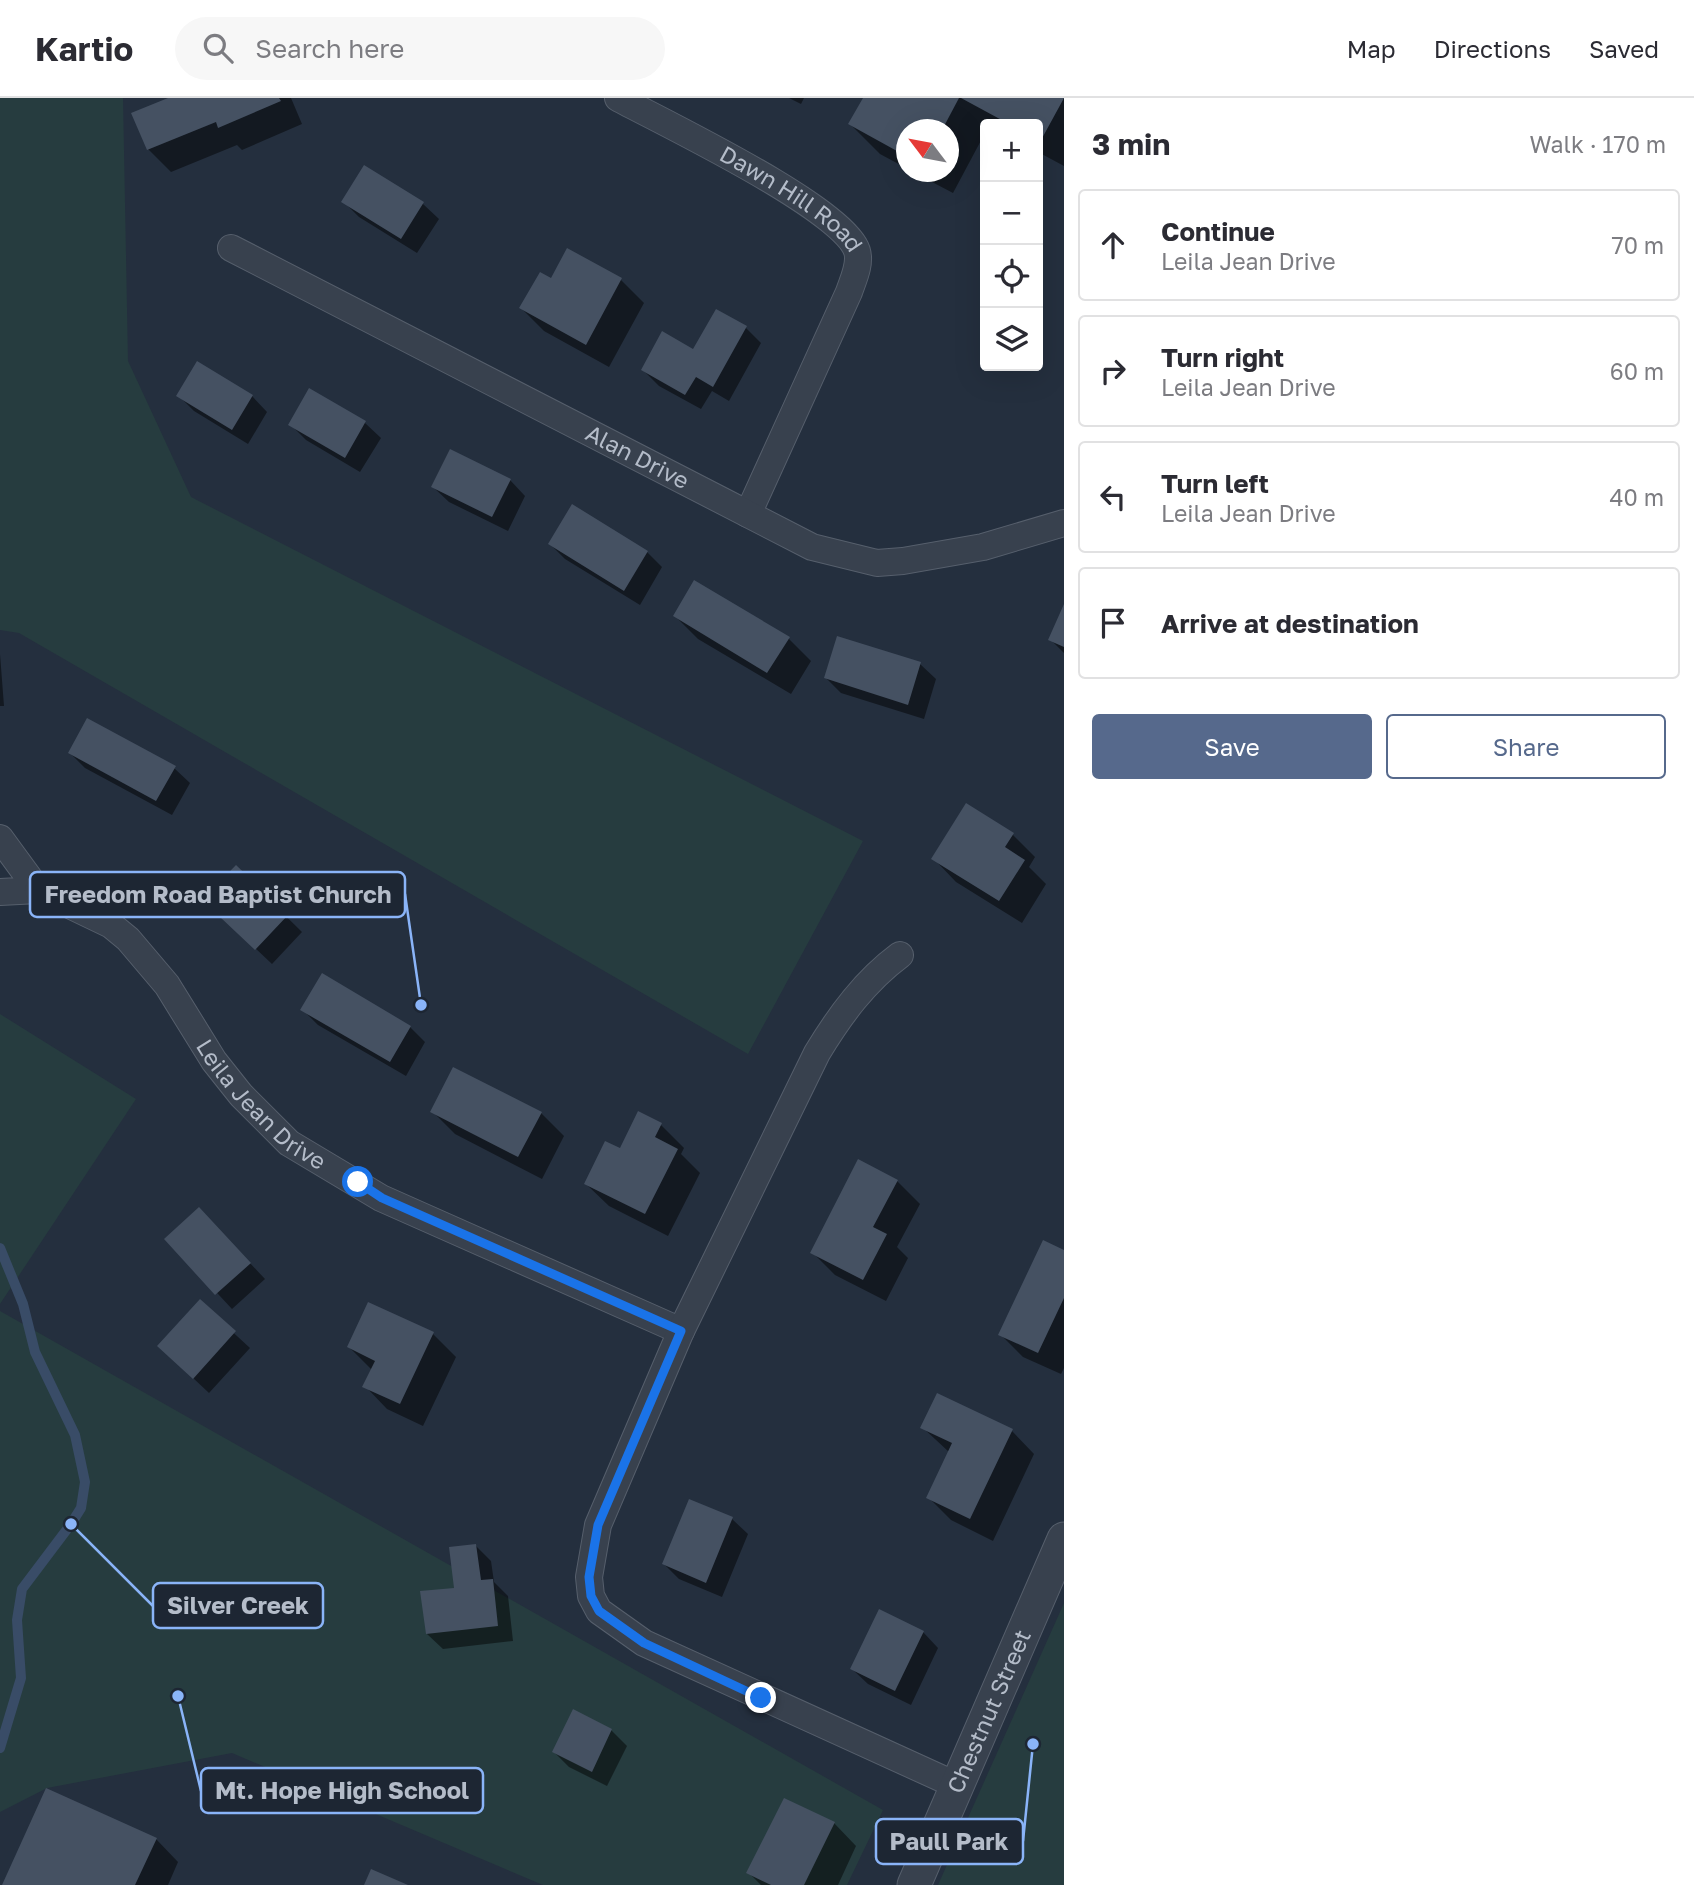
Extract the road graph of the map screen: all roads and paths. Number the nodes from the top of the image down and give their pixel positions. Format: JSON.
{"nodes":[{"id":1,"x":618,"y":98,"type":"edge"},
{"id":2,"x":231,"y":248,"type":"dead end"},
{"id":3,"x":748,"y":514,"type":"junction"},
{"id":4,"x":1064,"y":523,"type":"edge"},
{"id":5,"x":0,"y":838,"type":"edge"},
{"id":6,"x":38,"y":890,"type":"junction"},
{"id":7,"x":0,"y":892,"type":"edge"},
{"id":8,"x":900,"y":955,"type":"dead end"},
{"id":9,"x":681,"y":1331,"type":"junction"},
{"id":10,"x":1064,"y":1539,"type":"edge"},
{"id":11,"x":958,"y":1786,"type":"junction"},
{"id":12,"x":914,"y":1885,"type":"edge"}],
"edges":[{"from":1,"to":3,"type":"street","name":"Dawn Hill Road"},
{"from":2,"to":3,"type":"street","name":"Alan Drive"},
{"from":3,"to":4,"type":"street","name":"Alan Drive"},
{"from":5,"to":6,"type":"street","name":"Leila Jean Drive"},
{"from":6,"to":7,"type":"street","name":"Leila Jean Drive"},
{"from":6,"to":9,"type":"street","name":"Leila Jean Drive"},
{"from":8,"to":9,"type":"street"},
{"from":9,"to":11,"type":"street"},
{"from":10,"to":11,"type":"street","name":"Chestnut Street"},
{"from":11,"to":12,"type":"street","name":"Chestnut Street"}]}
